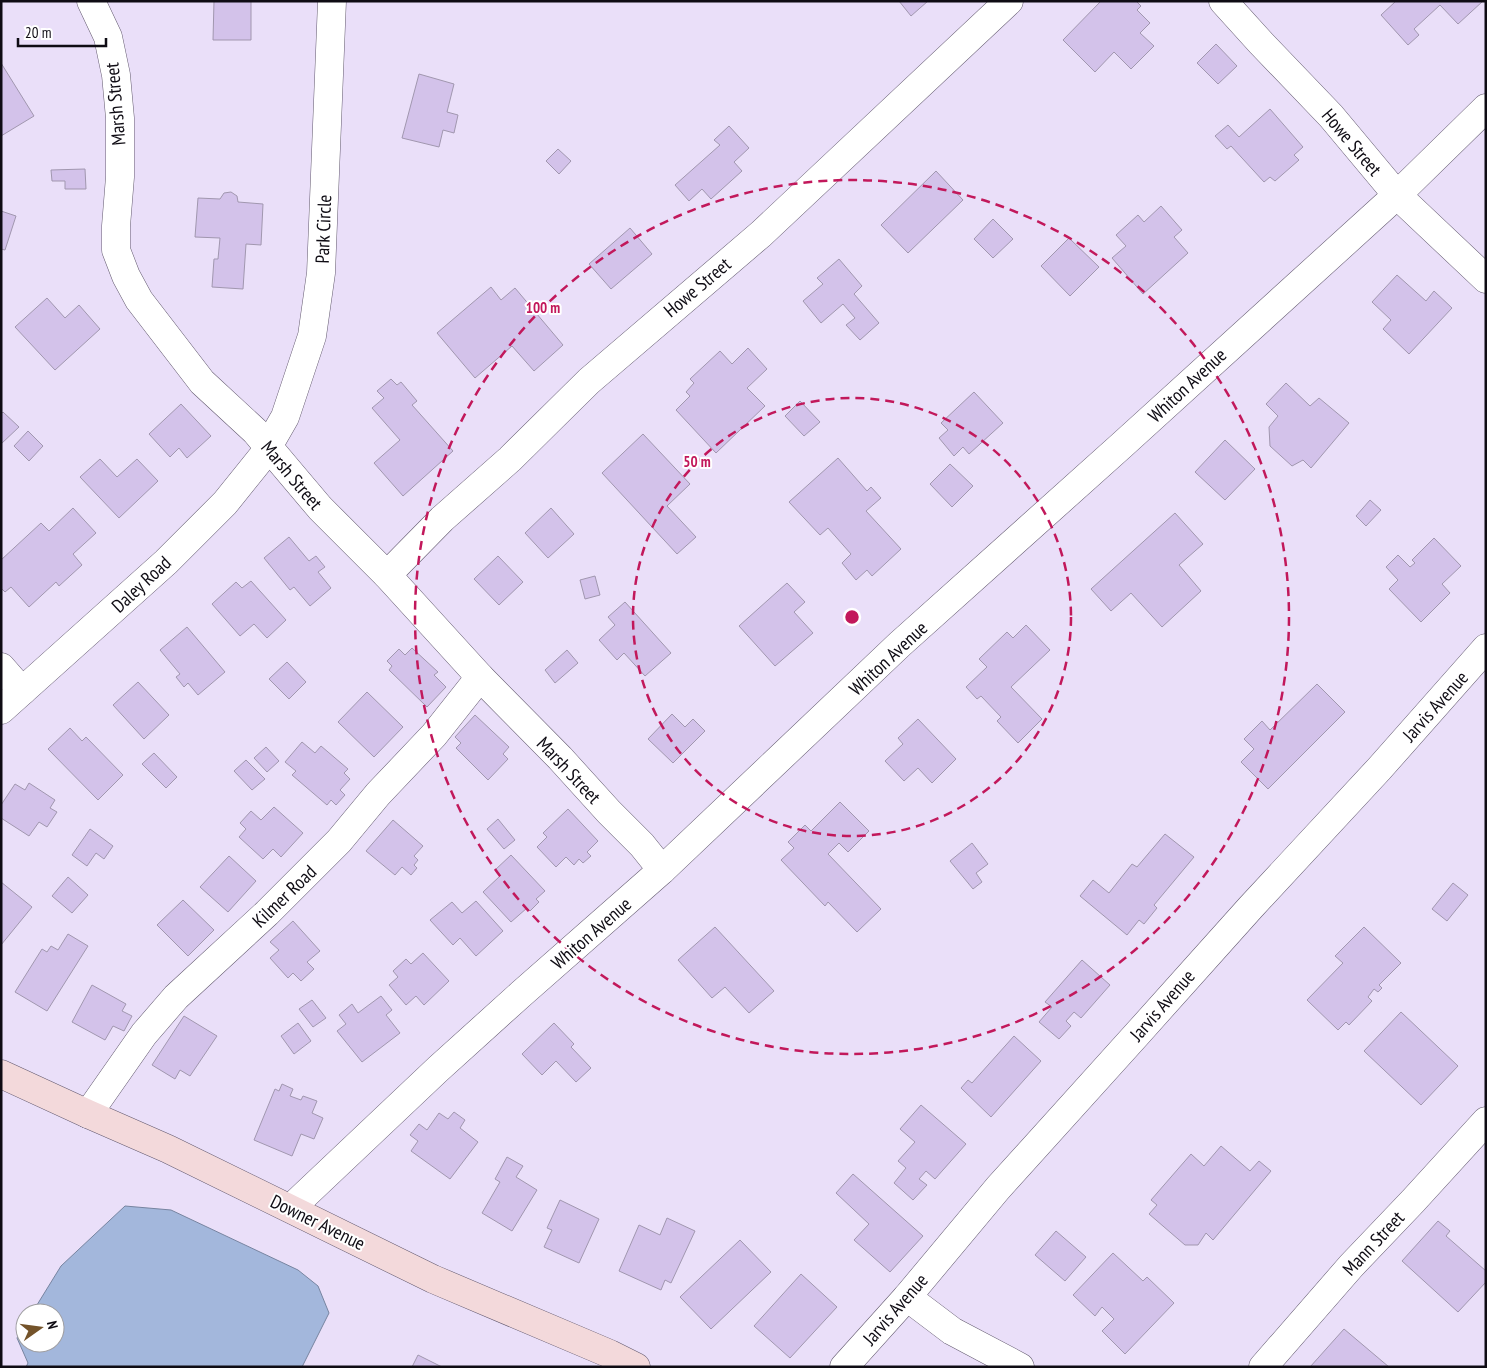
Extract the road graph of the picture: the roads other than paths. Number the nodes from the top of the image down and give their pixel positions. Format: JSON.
{"nodes":[{"id":1,"x":91,"y":1,"type":"edge"},
{"id":2,"x":332,"y":1,"type":"edge"},
{"id":3,"x":1009,"y":1,"type":"edge"},
{"id":4,"x":1223,"y":1,"type":"edge"},
{"id":5,"x":1486,"y":108,"type":"edge"},
{"id":6,"x":1396,"y":195,"type":"junction"},
{"id":7,"x":1486,"y":279,"type":"edge"},
{"id":8,"x":268,"y":447,"type":"junction"},
{"id":9,"x":387,"y":575,"type":"junction"},
{"id":10,"x":1486,"y":648,"type":"edge"},
{"id":11,"x":1,"y":667,"type":"edge"},
{"id":12,"x":480,"y":678,"type":"junction"},
{"id":13,"x":22,"y":691,"type":"junction"},
{"id":14,"x":1,"y":710,"type":"edge"},
{"id":15,"x":662,"y":870,"type":"junction"},
{"id":16,"x":1,"y":1074,"type":"edge"},
{"id":17,"x":88,"y":1114,"type":"junction"},
{"id":18,"x":1486,"y":1121,"type":"edge"},
{"id":19,"x":291,"y":1208,"type":"junction"},
{"id":20,"x":907,"y":1297,"type":"junction"},
{"id":21,"x":607,"y":1360,"type":"edge"},
{"id":22,"x":636,"y":1367,"type":"edge"},
{"id":23,"x":844,"y":1367,"type":"edge"},
{"id":24,"x":1020,"y":1367,"type":"edge"},
{"id":25,"x":1263,"y":1367,"type":"edge"}],
"edges":[{"from":1,"to":8,"type":"street","name":"Marsh Street"},
{"from":2,"to":8,"type":"street","name":"Park Circle"},
{"from":3,"to":9,"type":"street","name":"Howe Street"},
{"from":4,"to":6,"type":"street","name":"Howe Street"},
{"from":5,"to":6,"type":"street","name":"Whiton Avenue"},
{"from":6,"to":7,"type":"street","name":"Howe Street"},
{"from":6,"to":15,"type":"street","name":"Whiton Avenue"},
{"from":8,"to":9,"type":"street","name":"Marsh Street"},
{"from":8,"to":13,"type":"street","name":"Daley Road"},
{"from":9,"to":12,"type":"street","name":"Marsh Street"},
{"from":10,"to":20,"type":"street","name":"Jarvis Avenue"},
{"from":11,"to":13,"type":"street"},
{"from":12,"to":15,"type":"street","name":"Marsh Street"},
{"from":12,"to":17,"type":"street","name":"Kilmer Road"},
{"from":13,"to":14,"type":"street","name":"Daley Road"},
{"from":15,"to":19,"type":"street","name":"Whiton Avenue"},
{"from":16,"to":17,"type":"street","name":"Downer Avenue"},
{"from":17,"to":19,"type":"street","name":"Downer Avenue"},
{"from":18,"to":25,"type":"street","name":"Mann Street"},
{"from":19,"to":21,"type":"street","name":"Downer Avenue"},
{"from":20,"to":23,"type":"street","name":"Jarvis Avenue"},
{"from":20,"to":24,"type":"street"},
{"from":21,"to":22,"type":"street","name":"Downer Avenue"}]}
